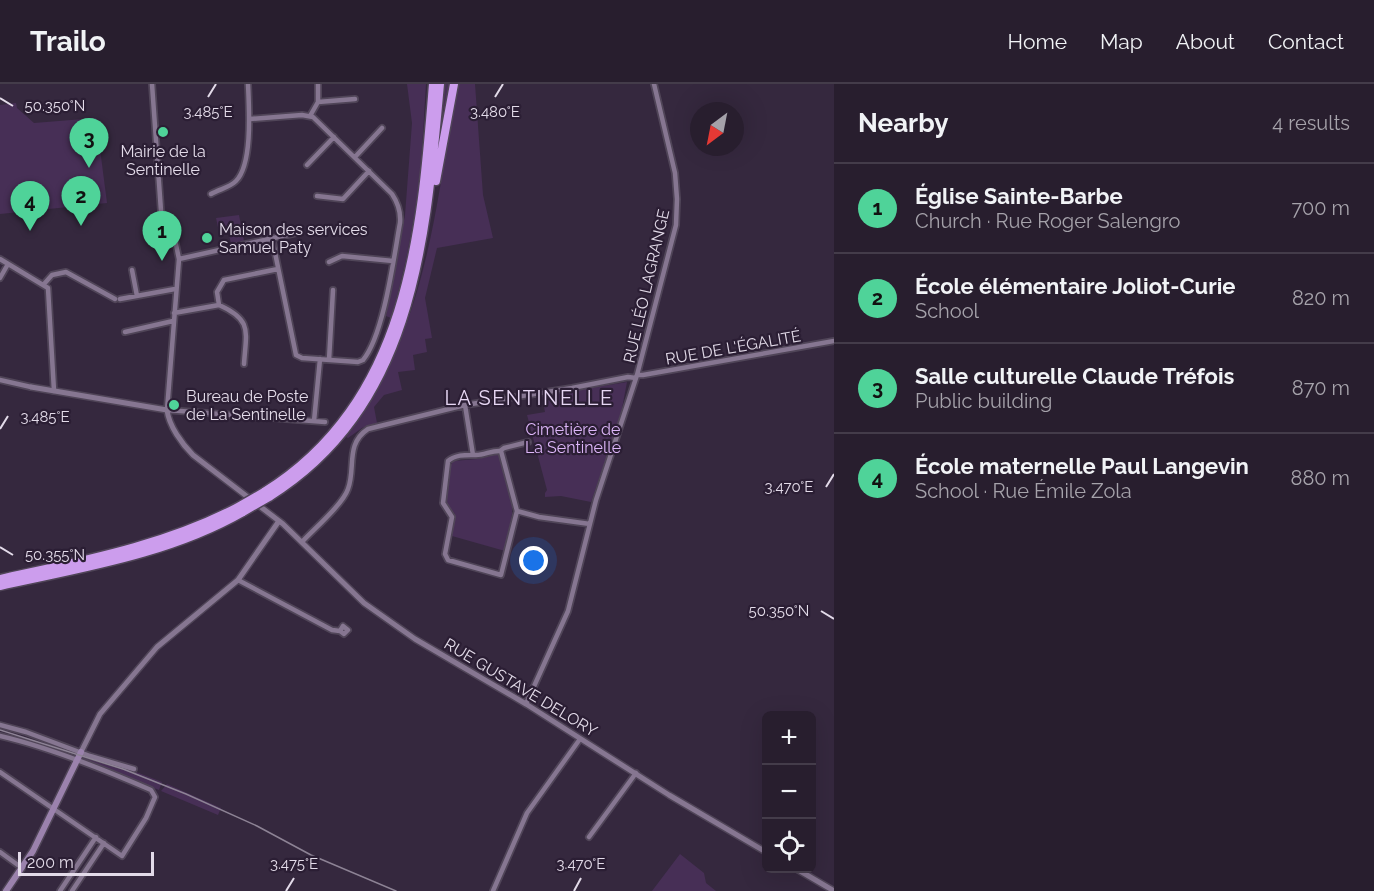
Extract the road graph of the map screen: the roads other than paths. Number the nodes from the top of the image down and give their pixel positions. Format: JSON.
{"nodes":[{"id":1,"x":152,"y":84,"type":"edge"},
{"id":2,"x":248,"y":84,"type":"edge"},
{"id":3,"x":318,"y":84,"type":"edge"},
{"id":4,"x":433,"y":84,"type":"edge"},
{"id":5,"x":440,"y":84,"type":"edge"},
{"id":6,"x":454,"y":84,"type":"edge"},
{"id":7,"x":654,"y":84,"type":"edge"},
{"id":8,"x":355,"y":99,"type":"dead end"},
{"id":9,"x":318,"y":102,"type":"junction"},
{"id":10,"x":310,"y":116,"type":"junction"},
{"id":11,"x":250,"y":119,"type":"junction"},
{"id":12,"x":382,"y":128,"type":"dead end"},
{"id":13,"x":334,"y":137,"type":"junction"},
{"id":14,"x":355,"y":157,"type":"junction"},
{"id":15,"x":307,"y":165,"type":"dead end"},
{"id":16,"x":369,"y":171,"type":"junction"},
{"id":17,"x":211,"y":195,"type":"dead end"},
{"id":18,"x":317,"y":196,"type":"dead end"},
{"id":19,"x":425,"y":225,"type":"junction"},
{"id":20,"x":296,"y":233,"type":"dead end"},
{"id":21,"x":272,"y":238,"type":"junction"},
{"id":22,"x":179,"y":259,"type":"junction"},
{"id":23,"x":0,"y":260,"type":"edge"},
{"id":24,"x":393,"y":261,"type":"junction"},
{"id":25,"x":329,"y":262,"type":"dead end"},
{"id":26,"x":8,"y":264,"type":"junction"},
{"id":27,"x":279,"y":269,"type":"junction"},
{"id":28,"x":132,"y":270,"type":"dead end"},
{"id":29,"x":0,"y":278,"type":"edge"},
{"id":30,"x":44,"y":284,"type":"junction"},
{"id":31,"x":175,"y":289,"type":"junction"},
{"id":32,"x":333,"y":290,"type":"dead end"},
{"id":33,"x":137,"y":296,"type":"junction"},
{"id":34,"x":219,"y":305,"type":"junction"},
{"id":35,"x":174,"y":314,"type":"junction"},
{"id":36,"x":173,"y":321,"type":"junction"},
{"id":37,"x":125,"y":332,"type":"dead end"},
{"id":38,"x":834,"y":341,"type":"edge"},
{"id":39,"x":320,"y":359,"type":"junction"},
{"id":40,"x":329,"y":360,"type":"junction"},
{"id":41,"x":244,"y":364,"type":"dead end"},
{"id":42,"x":636,"y":376,"type":"junction"},
{"id":43,"x":0,"y":381,"type":"edge"},
{"id":44,"x":31,"y":387,"type":"joint"},
{"id":45,"x":54,"y":391,"type":"junction"},
{"id":46,"x":465,"y":405,"type":"junction"},
{"id":47,"x":167,"y":410,"type":"junction"},
{"id":48,"x":314,"y":421,"type":"junction"},
{"id":49,"x":324,"y":422,"type":"dead end"},
{"id":50,"x":528,"y":442,"type":"dead end"},
{"id":51,"x":500,"y":451,"type":"junction"},
{"id":52,"x":473,"y":455,"type":"junction"},
{"id":53,"x":267,"y":494,"type":"junction"},
{"id":54,"x":240,"y":510,"type":"junction"},
{"id":55,"x":517,"y":511,"type":"junction"},
{"id":56,"x":279,"y":521,"type":"junction"},
{"id":57,"x":590,"y":524,"type":"junction"},
{"id":58,"x":302,"y":542,"type":"junction"},
{"id":59,"x":0,"y":578,"type":"edge"},
{"id":60,"x":238,"y":580,"type":"junction"},
{"id":61,"x":0,"y":586,"type":"edge"},
{"id":62,"x":340,"y":631,"type":"dead end"},
{"id":63,"x":526,"y":704,"type":"junction"},
{"id":64,"x":0,"y":725,"type":"edge"},
{"id":65,"x":0,"y":736,"type":"edge"},
{"id":66,"x":580,"y":739,"type":"junction"},
{"id":67,"x":81,"y":752,"type":"junction"},
{"id":68,"x":76,"y":761,"type":"junction"},
{"id":69,"x":134,"y":768,"type":"dead end"},
{"id":70,"x":0,"y":772,"type":"edge"},
{"id":71,"x":636,"y":772,"type":"junction"},
{"id":72,"x":54,"y":808,"type":"junction"},
{"id":73,"x":96,"y":837,"type":"junction"},
{"id":74,"x":589,"y":837,"type":"dead end"},
{"id":75,"x":104,"y":843,"type":"junction"},
{"id":76,"x":762,"y":850,"type":"edge"},
{"id":77,"x":0,"y":852,"type":"edge"},
{"id":78,"x":22,"y":867,"type":"junction"},
{"id":79,"x":803,"y":873,"type":"edge"},
{"id":80,"x":834,"y":889,"type":"edge"},
{"id":81,"x":6,"y":891,"type":"edge"},
{"id":82,"x":60,"y":891,"type":"edge"},
{"id":83,"x":72,"y":891,"type":"edge"},
{"id":84,"x":493,"y":891,"type":"edge"}],
"edges":[{"from":1,"to":22,"type":"street"},
{"from":2,"to":11,"type":"street"},
{"from":3,"to":9,"type":"street"},
{"from":4,"to":53,"type":"highway"},
{"from":5,"to":19,"type":"highway"},
{"from":6,"to":19,"type":"highway"},
{"from":7,"to":42,"type":"street","name":"RUE LÉO LAGRANGE"},
{"from":8,"to":9,"type":"street"},
{"from":9,"to":10,"type":"street"},
{"from":10,"to":11,"type":"street"},
{"from":10,"to":13,"type":"street"},
{"from":11,"to":17,"type":"street"},
{"from":12,"to":14,"type":"street"},
{"from":13,"to":14,"type":"street"},
{"from":13,"to":15,"type":"street"},
{"from":14,"to":16,"type":"street"},
{"from":16,"to":18,"type":"street"},
{"from":16,"to":24,"type":"street"},
{"from":19,"to":53,"type":"highway"},
{"from":20,"to":21,"type":"street"},
{"from":21,"to":22,"type":"street"},
{"from":21,"to":27,"type":"street"},
{"from":22,"to":31,"type":"street"},
{"from":23,"to":26,"type":"street"},
{"from":24,"to":25,"type":"street"},
{"from":24,"to":40,"type":"street"},
{"from":26,"to":29,"type":"street"},
{"from":26,"to":30,"type":"street"},
{"from":27,"to":34,"type":"street"},
{"from":27,"to":39,"type":"street"},
{"from":28,"to":33,"type":"street"},
{"from":30,"to":33,"type":"street"},
{"from":30,"to":45,"type":"street"},
{"from":31,"to":33,"type":"street"},
{"from":31,"to":35,"type":"street"},
{"from":32,"to":40,"type":"street"},
{"from":34,"to":35,"type":"street"},
{"from":34,"to":41,"type":"street"},
{"from":35,"to":36,"type":"street"},
{"from":36,"to":37,"type":"street"},
{"from":36,"to":47,"type":"street"},
{"from":38,"to":42,"type":"street","name":"RUE DE L'ÉGALITÉ"},
{"from":39,"to":40,"type":"street"},
{"from":39,"to":48,"type":"street"},
{"from":42,"to":46,"type":"street","name":"RUE DE L'ÉGALITÉ"},
{"from":42,"to":57,"type":"street","name":"RUE LÉO LAGRANGE"},
{"from":43,"to":44,"type":"street"},
{"from":44,"to":45,"type":"street"},
{"from":45,"to":47,"type":"street"},
{"from":46,"to":52,"type":"street"},
{"from":46,"to":58,"type":"street","name":"RUE DE L'ÉGALITÉ"},
{"from":47,"to":48,"type":"street"},
{"from":47,"to":56,"type":"street","name":"RUE GUSTAVE DELORY"},
{"from":48,"to":49,"type":"street"},
{"from":50,"to":51,"type":"street"},
{"from":51,"to":52,"type":"street"},
{"from":51,"to":55,"type":"street"},
{"from":52,"to":55,"type":"street"},
{"from":53,"to":54,"type":"highway","bridge":true},
{"from":54,"to":59,"type":"highway"},
{"from":54,"to":61,"type":"highway"},
{"from":55,"to":57,"type":"street"},
{"from":56,"to":58,"type":"street","name":"RUE GUSTAVE DELORY"},
{"from":56,"to":60,"type":"street"},
{"from":57,"to":63,"type":"street","name":"RUE LÉO LAGRANGE"},
{"from":58,"to":63,"type":"street","name":"RUE GUSTAVE DELORY"},
{"from":60,"to":62,"type":"street"},
{"from":60,"to":67,"type":"street"},
{"from":63,"to":66,"type":"street","name":"RUE GUSTAVE DELORY"},
{"from":64,"to":67,"type":"street"},
{"from":65,"to":68,"type":"street"},
{"from":66,"to":71,"type":"street","name":"RUE GUSTAVE DELORY"},
{"from":66,"to":84,"type":"street"},
{"from":67,"to":68,"type":"main road"},
{"from":67,"to":69,"type":"street"},
{"from":68,"to":72,"type":"main road"},
{"from":68,"to":75,"type":"street"},
{"from":70,"to":72,"type":"street"},
{"from":71,"to":74,"type":"street"},
{"from":71,"to":76,"type":"street","name":"RUE GUSTAVE DELORY"},
{"from":72,"to":73,"type":"street"},
{"from":72,"to":78,"type":"main road"},
{"from":73,"to":75,"type":"street"},
{"from":73,"to":82,"type":"street"},
{"from":75,"to":83,"type":"street"},
{"from":77,"to":78,"type":"street"},
{"from":78,"to":81,"type":"main road"},
{"from":79,"to":80,"type":"street"}]}
